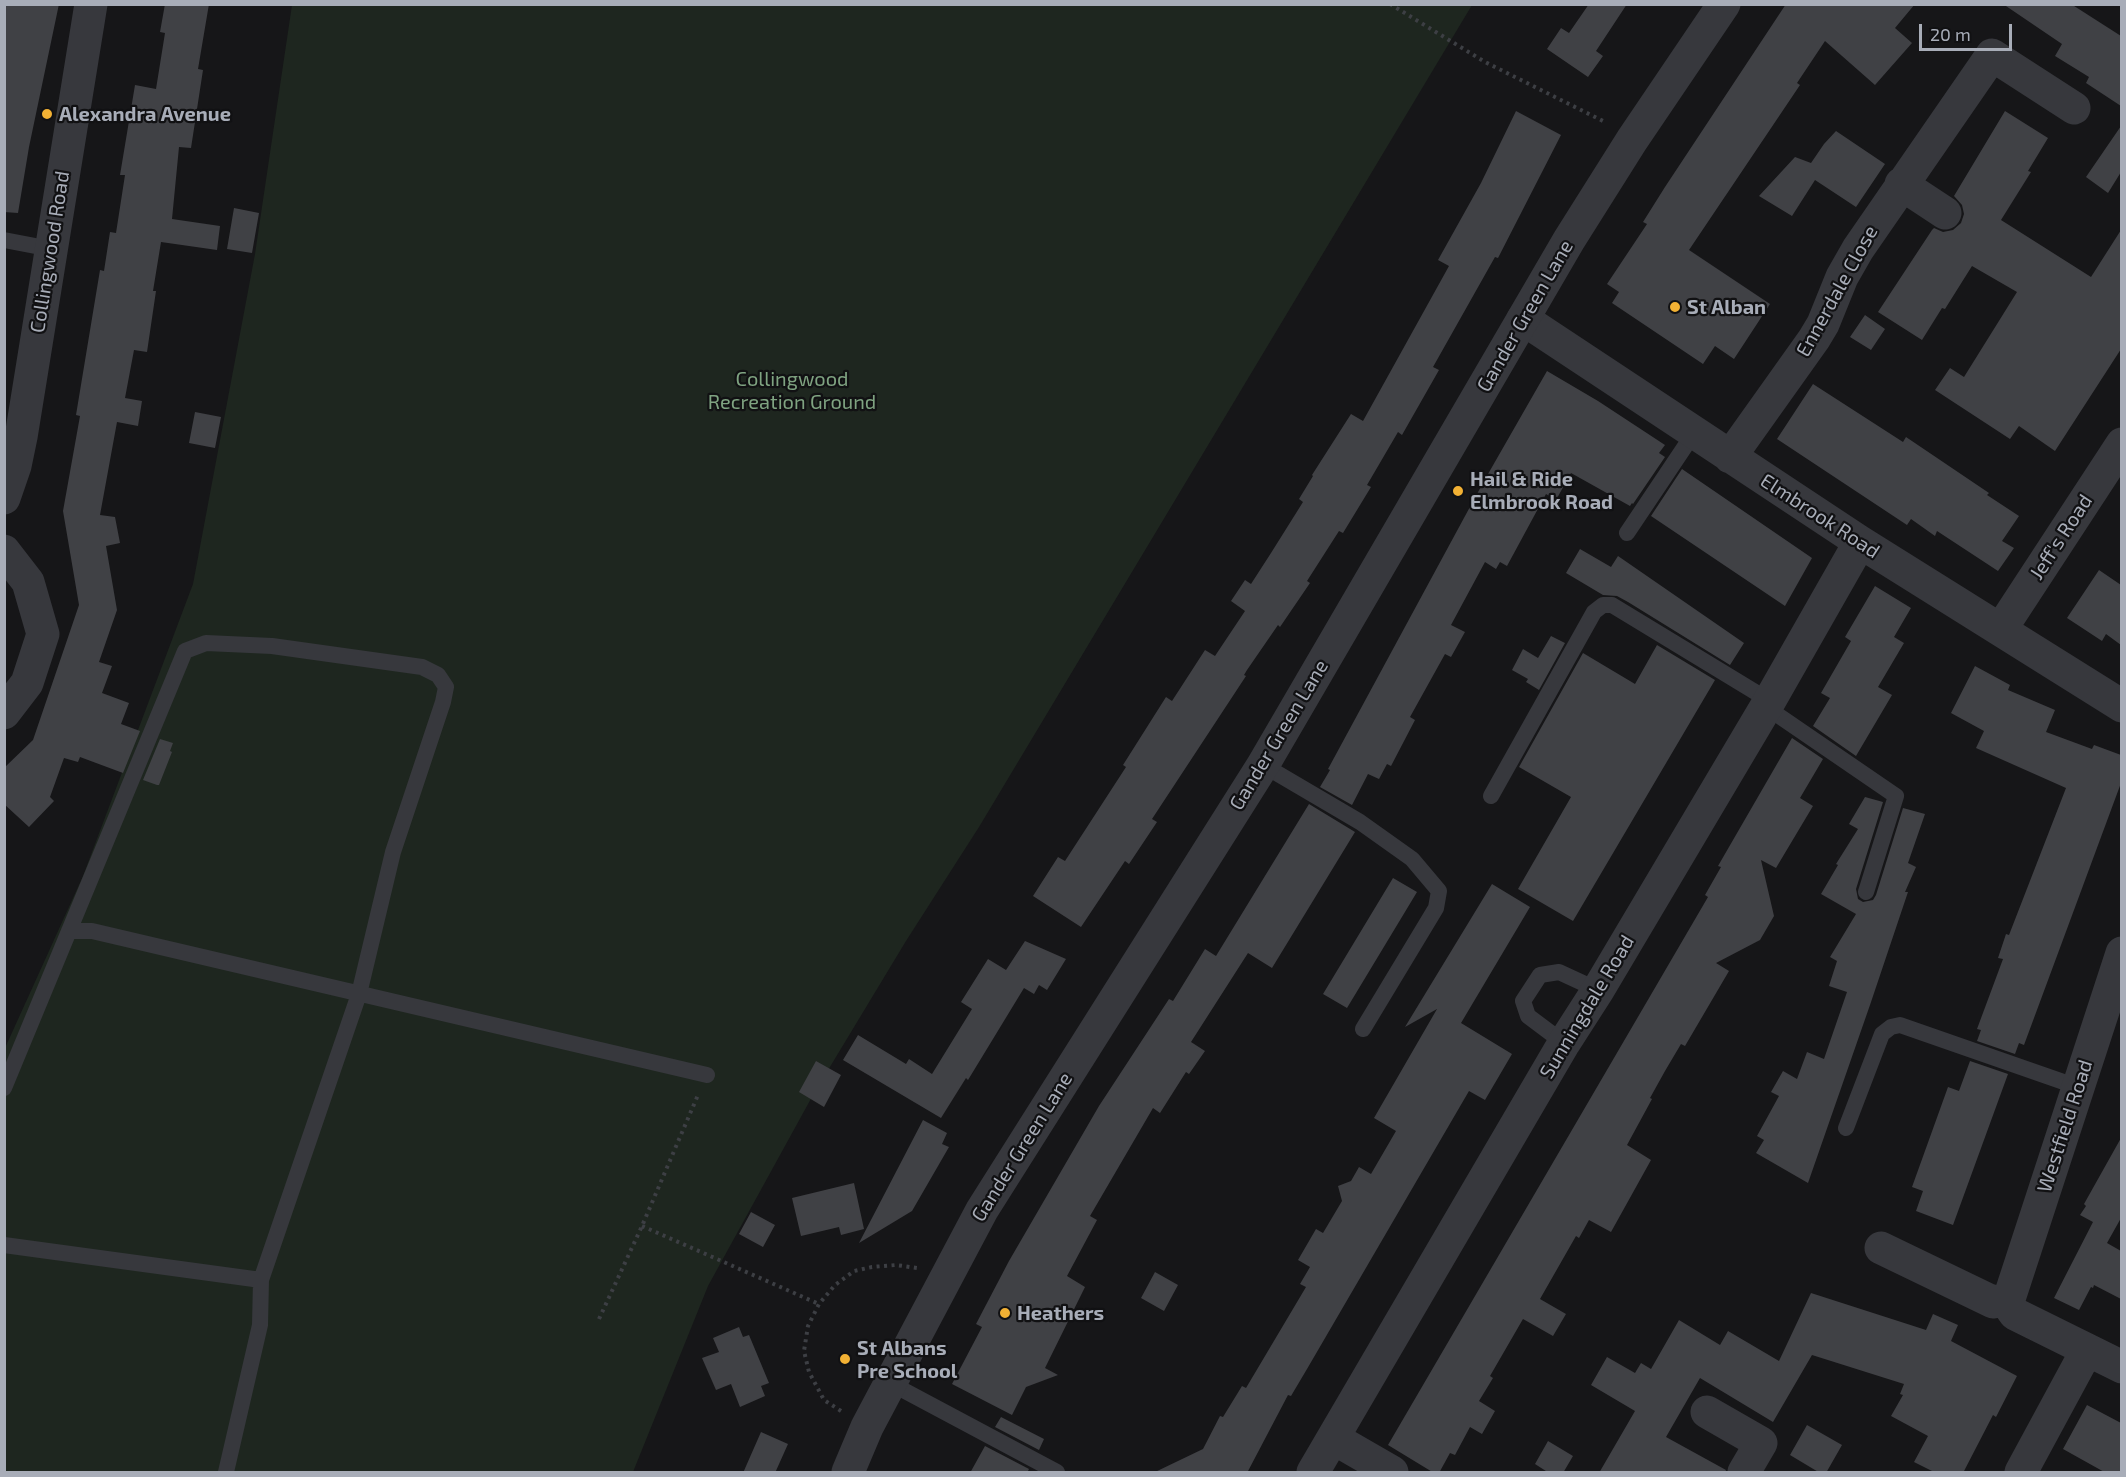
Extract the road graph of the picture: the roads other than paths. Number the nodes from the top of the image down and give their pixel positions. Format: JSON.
{"nodes":[{"id":1,"x":91,"y":4,"type":"edge"},
{"id":2,"x":1724,"y":4,"type":"edge"},
{"id":3,"x":2074,"y":108,"type":"dead end"},
{"id":4,"x":1901,"y":184,"type":"junction"},
{"id":5,"x":1945,"y":213,"type":"dead end"},
{"id":6,"x":4,"y":240,"type":"edge"},
{"id":7,"x":51,"y":249,"type":"junction"},
{"id":8,"x":1522,"y":319,"type":"junction"},
{"id":9,"x":1694,"y":433,"type":"junction"},
{"id":10,"x":13,"y":435,"type":"edge"},
{"id":11,"x":2121,"y":444,"type":"edge"},
{"id":12,"x":1730,"y":457,"type":"junction"},
{"id":13,"x":4,"y":498,"type":"edge"},
{"id":14,"x":1627,"y":533,"type":"dead end"},
{"id":15,"x":1860,"y":542,"type":"junction"},
{"id":16,"x":4,"y":551,"type":"edge"},
{"id":17,"x":2001,"y":629,"type":"junction"},
{"id":18,"x":1768,"y":704,"type":"junction"},
{"id":19,"x":2121,"y":706,"type":"edge"},
{"id":20,"x":4,"y":713,"type":"edge"},
{"id":21,"x":1263,"y":765,"type":"junction"},
{"id":22,"x":1491,"y":796,"type":"dead end"},
{"id":23,"x":1866,"y":892,"type":"dead end"},
{"id":24,"x":69,"y":931,"type":"junction"},
{"id":25,"x":2121,"y":953,"type":"edge"},
{"id":26,"x":1598,"y":990,"type":"junction"},
{"id":27,"x":358,"y":994,"type":"junction"},
{"id":28,"x":1363,"y":1029,"type":"dead end"},
{"id":29,"x":1564,"y":1043,"type":"junction"},
{"id":30,"x":707,"y":1076,"type":"road end"},
{"id":31,"x":4,"y":1088,"type":"edge"},
{"id":32,"x":2078,"y":1088,"type":"junction"},
{"id":33,"x":1846,"y":1128,"type":"dead end"},
{"id":34,"x":4,"y":1245,"type":"edge"},
{"id":35,"x":1881,"y":1248,"type":"dead end"},
{"id":36,"x":261,"y":1280,"type":"junction"},
{"id":37,"x":2009,"y":1299,"type":"junction"},
{"id":38,"x":2087,"y":1350,"type":"junction"},
{"id":39,"x":2121,"y":1366,"type":"edge"},
{"id":40,"x":890,"y":1383,"type":"junction"},
{"id":41,"x":1707,"y":1412,"type":"dead end"},
{"id":42,"x":1334,"y":1438,"type":"junction"},
{"id":43,"x":226,"y":1473,"type":"edge"},
{"id":44,"x":848,"y":1473,"type":"edge"},
{"id":45,"x":1057,"y":1473,"type":"edge"},
{"id":46,"x":1313,"y":1473,"type":"edge"},
{"id":47,"x":1392,"y":1473,"type":"edge"},
{"id":48,"x":1744,"y":1473,"type":"edge"},
{"id":49,"x":2021,"y":1473,"type":"edge"}],
"edges":[{"from":1,"to":7,"type":"street","name":"Collingwood Road"},
{"from":2,"to":8,"type":"street","name":"Gander Green Lane"},
{"from":3,"to":4,"type":"street","name":"Ennerdale Close"},
{"from":4,"to":5,"type":"street"},
{"from":4,"to":12,"type":"street","name":"Ennerdale Close"},
{"from":6,"to":7,"type":"lane"},
{"from":7,"to":10,"type":"street","name":"Collingwood Road"},
{"from":8,"to":9,"type":"street","name":"Elmbrook Road"},
{"from":8,"to":21,"type":"street","name":"Gander Green Lane"},
{"from":9,"to":12,"type":"street","name":"Elmbrook Road"},
{"from":9,"to":14,"type":"lane"},
{"from":10,"to":13,"type":"street","name":"Collingwood Road"},
{"from":11,"to":17,"type":"street","name":"Jeff's Road"},
{"from":12,"to":15,"type":"street","name":"Elmbrook Road"},
{"from":15,"to":17,"type":"street","name":"Elmbrook Road"},
{"from":15,"to":18,"type":"street","name":"Sunningdale Road"},
{"from":16,"to":20,"type":"street"},
{"from":17,"to":19,"type":"street","name":"Elmbrook Road"},
{"from":18,"to":22,"type":"lane"},
{"from":18,"to":23,"type":"lane"},
{"from":18,"to":26,"type":"street","name":"Sunningdale Road"},
{"from":21,"to":28,"type":"lane"},
{"from":21,"to":40,"type":"street","name":"Gander Green Lane"},
{"from":24,"to":27,"type":"lane"},
{"from":24,"to":27,"type":"lane"},
{"from":24,"to":31,"type":"lane"},
{"from":25,"to":32,"type":"street","name":"Westfield Road"},
{"from":26,"to":29,"type":"street","name":"Sunningdale Road"},
{"from":26,"to":29,"type":"lane"},
{"from":27,"to":30,"type":"lane"},
{"from":27,"to":36,"type":"lane"},
{"from":29,"to":42,"type":"street","name":"Sunningdale Road"},
{"from":32,"to":33,"type":"lane"},
{"from":32,"to":37,"type":"street","name":"Westfield Road"},
{"from":34,"to":36,"type":"lane"},
{"from":35,"to":37,"type":"street"},
{"from":36,"to":43,"type":"lane"},
{"from":37,"to":38,"type":"street"},
{"from":38,"to":39,"type":"street"},
{"from":38,"to":49,"type":"street"},
{"from":40,"to":44,"type":"street","name":"Gander Green Lane"},
{"from":40,"to":45,"type":"lane"},
{"from":41,"to":48,"type":"street"},
{"from":42,"to":46,"type":"street","name":"Sunningdale Road"},
{"from":42,"to":47,"type":"street"}]}
